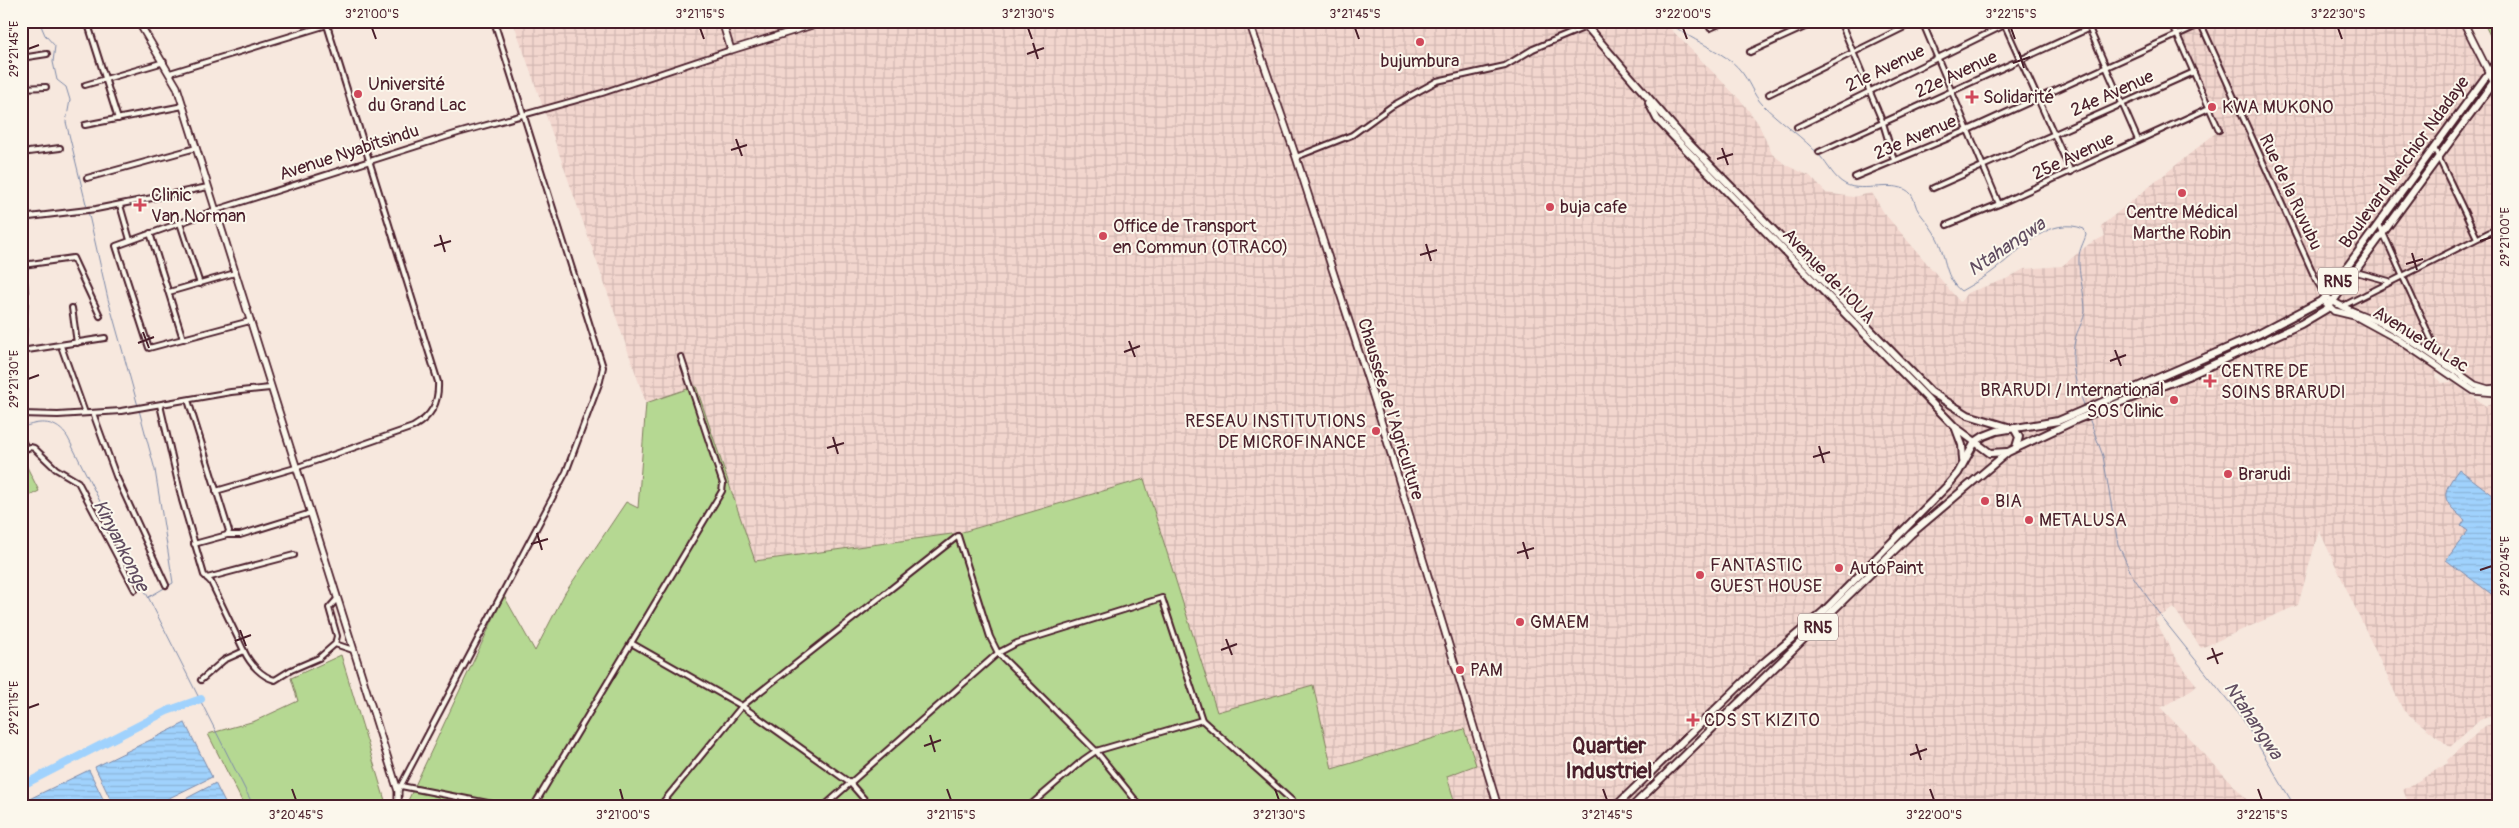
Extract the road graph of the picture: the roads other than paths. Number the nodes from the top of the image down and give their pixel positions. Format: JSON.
{"nodes":[{"id":1,"x":36,"y":21,"type":"edge"},
{"id":2,"x":87,"y":21,"type":"edge"},
{"id":3,"x":138,"y":21,"type":"edge"},
{"id":4,"x":340,"y":21,"type":"edge"},
{"id":5,"x":494,"y":21,"type":"edge"},
{"id":6,"x":722,"y":21,"type":"edge"},
{"id":7,"x":825,"y":21,"type":"edge"},
{"id":8,"x":1249,"y":21,"type":"edge"},
{"id":9,"x":1726,"y":21,"type":"edge"},
{"id":10,"x":1818,"y":21,"type":"edge"},
{"id":11,"x":1840,"y":21,"type":"edge"},
{"id":12,"x":1918,"y":21,"type":"edge"},
{"id":13,"x":1922,"y":21,"type":"edge"},
{"id":14,"x":2013,"y":21,"type":"edge"},
{"id":15,"x":2086,"y":21,"type":"edge"},
{"id":16,"x":2105,"y":21,"type":"edge"},
{"id":17,"x":2171,"y":21,"type":"edge"},
{"id":18,"x":2463,"y":21,"type":"edge"},
{"id":19,"x":21,"y":23,"type":"edge"},
{"id":20,"x":2004,"y":23,"type":"edge"},
{"id":21,"x":1584,"y":24,"type":"edge"},
{"id":22,"x":2201,"y":24,"type":"joint"},
{"id":23,"x":327,"y":26,"type":"junction"},
{"id":24,"x":1710,"y":28,"type":"dead end"},
{"id":25,"x":2089,"y":28,"type":"junction"},
{"id":26,"x":2176,"y":33,"type":"junction"},
{"id":27,"x":731,"y":50,"type":"junction"},
{"id":28,"x":1750,"y":52,"type":"dead end"},
{"id":29,"x":1853,"y":53,"type":"junction"},
{"id":30,"x":47,"y":54,"type":"dead end"},
{"id":31,"x":21,"y":58,"type":"edge"},
{"id":32,"x":1937,"y":58,"type":"junction"},
{"id":33,"x":2019,"y":60,"type":"junction"},
{"id":34,"x":2498,"y":60,"type":"edge"},
{"id":35,"x":164,"y":62,"type":"junction"},
{"id":36,"x":2106,"y":66,"type":"junction"},
{"id":37,"x":2194,"y":72,"type":"junction"},
{"id":38,"x":170,"y":73,"type":"junction"},
{"id":39,"x":2488,"y":73,"type":"junction"},
{"id":40,"x":2498,"y":76,"type":"edge"},
{"id":41,"x":106,"y":79,"type":"junction"},
{"id":42,"x":2493,"y":82,"type":"junction"},
{"id":43,"x":85,"y":85,"type":"dead end"},
{"id":44,"x":21,"y":88,"type":"edge"},
{"id":45,"x":46,"y":88,"type":"dead end"},
{"id":46,"x":1869,"y":90,"type":"junction"},
{"id":47,"x":2498,"y":91,"type":"edge"},
{"id":48,"x":1951,"y":92,"type":"junction"},
{"id":49,"x":1769,"y":94,"type":"dead end"},
{"id":50,"x":2036,"y":97,"type":"junction"},
{"id":51,"x":2123,"y":102,"type":"junction"},
{"id":52,"x":183,"y":106,"type":"junction"},
{"id":53,"x":2209,"y":108,"type":"junction"},
{"id":54,"x":524,"y":114,"type":"junction"},
{"id":55,"x":118,"y":119,"type":"junction"},
{"id":56,"x":1883,"y":123,"type":"junction"},
{"id":57,"x":85,"y":125,"type":"dead end"},
{"id":58,"x":1798,"y":127,"type":"dead end"},
{"id":59,"x":1968,"y":130,"type":"junction"},
{"id":60,"x":2219,"y":130,"type":"dead end"},
{"id":61,"x":2054,"y":134,"type":"junction"},
{"id":62,"x":1676,"y":135,"type":"junction"},
{"id":63,"x":2138,"y":140,"type":"junction"},
{"id":64,"x":60,"y":148,"type":"dead end"},
{"id":65,"x":196,"y":148,"type":"junction"},
{"id":66,"x":2434,"y":148,"type":"junction"},
{"id":67,"x":1819,"y":152,"type":"dead end"},
{"id":68,"x":21,"y":153,"type":"edge"},
{"id":69,"x":1296,"y":156,"type":"junction"},
{"id":70,"x":2439,"y":158,"type":"junction"},
{"id":71,"x":1894,"y":160,"type":"junction"},
{"id":72,"x":370,"y":161,"type":"junction"},
{"id":73,"x":1984,"y":167,"type":"junction"},
{"id":74,"x":2071,"y":172,"type":"junction"},
{"id":75,"x":1856,"y":177,"type":"dead end"},
{"id":76,"x":87,"y":178,"type":"dead end"},
{"id":77,"x":208,"y":187,"type":"junction"},
{"id":78,"x":1933,"y":188,"type":"dead end"},
{"id":79,"x":120,"y":204,"type":"junction"},
{"id":80,"x":1999,"y":204,"type":"junction"},
{"id":81,"x":216,"y":210,"type":"junction"},
{"id":82,"x":21,"y":218,"type":"edge"},
{"id":83,"x":2378,"y":222,"type":"junction"},
{"id":84,"x":180,"y":223,"type":"junction"},
{"id":85,"x":1947,"y":225,"type":"dead end"},
{"id":86,"x":2498,"y":228,"type":"edge"},
{"id":87,"x":2382,"y":232,"type":"junction"},
{"id":88,"x":150,"y":233,"type":"junction"},
{"id":89,"x":2477,"y":238,"type":"junction"},
{"id":90,"x":130,"y":240,"type":"junction"},
{"id":91,"x":21,"y":244,"type":"edge"},
{"id":92,"x":23,"y":265,"type":"junction"},
{"id":93,"x":2345,"y":269,"type":"junction"},
{"id":94,"x":2356,"y":272,"type":"junction"},
{"id":95,"x":235,"y":273,"type":"junction"},
{"id":96,"x":2402,"y":274,"type":"junction"},
{"id":97,"x":2389,"y":281,"type":"junction"},
{"id":98,"x":200,"y":284,"type":"junction"},
{"id":99,"x":169,"y":292,"type":"junction"},
{"id":100,"x":2325,"y":299,"type":"junction"},
{"id":101,"x":2334,"y":303,"type":"junction"},
{"id":102,"x":2343,"y":306,"type":"junction"},
{"id":103,"x":72,"y":308,"type":"dead end"},
{"id":104,"x":2328,"y":308,"type":"junction"},
{"id":105,"x":100,"y":316,"type":"dead end"},
{"id":106,"x":250,"y":320,"type":"junction"},
{"id":107,"x":105,"y":338,"type":"dead end"},
{"id":108,"x":183,"y":339,"type":"junction"},
{"id":109,"x":77,"y":343,"type":"junction"},
{"id":110,"x":61,"y":346,"type":"junction"},
{"id":111,"x":22,"y":351,"type":"edge"},
{"id":112,"x":682,"y":357,"type":"dead end"},
{"id":113,"x":2442,"y":363,"type":"junction"},
{"id":114,"x":2444,"y":370,"type":"junction"},
{"id":115,"x":21,"y":382,"type":"edge"},
{"id":116,"x":270,"y":388,"type":"junction"},
{"id":117,"x":2498,"y":388,"type":"edge"},
{"id":118,"x":2498,"y":393,"type":"edge"},
{"id":119,"x":188,"y":400,"type":"junction"},
{"id":120,"x":160,"y":405,"type":"junction"},
{"id":121,"x":2099,"y":407,"type":"junction"},
{"id":122,"x":93,"y":412,"type":"junction"},
{"id":123,"x":85,"y":413,"type":"junction"},
{"id":124,"x":21,"y":414,"type":"edge"},
{"id":125,"x":2078,"y":416,"type":"junction"},
{"id":126,"x":1955,"y":427,"type":"junction"},
{"id":127,"x":2014,"y":428,"type":"junction"},
{"id":128,"x":22,"y":439,"type":"edge"},
{"id":129,"x":1975,"y":442,"type":"junction"},
{"id":130,"x":2016,"y":447,"type":"junction"},
{"id":131,"x":26,"y":448,"type":"junction"},
{"id":132,"x":21,"y":451,"type":"edge"},
{"id":133,"x":2008,"y":452,"type":"junction"},
{"id":134,"x":1962,"y":464,"type":"junction"},
{"id":135,"x":295,"y":468,"type":"junction"},
{"id":136,"x":216,"y":491,"type":"junction"},
{"id":137,"x":310,"y":513,"type":"junction"},
{"id":138,"x":227,"y":535,"type":"junction"},
{"id":139,"x":194,"y":544,"type":"junction"},
{"id":140,"x":1886,"y":546,"type":"junction"},
{"id":141,"x":1892,"y":552,"type":"junction"},
{"id":142,"x":294,"y":555,"type":"dead end"},
{"id":143,"x":207,"y":578,"type":"junction"},
{"id":144,"x":166,"y":585,"type":"dead end"},
{"id":145,"x":135,"y":590,"type":"dead end"},
{"id":146,"x":337,"y":599,"type":"junction"},
{"id":147,"x":631,"y":643,"type":"junction"},
{"id":148,"x":335,"y":644,"type":"junction"},
{"id":149,"x":353,"y":650,"type":"junction"},
{"id":150,"x":244,"y":651,"type":"junction"},
{"id":151,"x":998,"y":653,"type":"junction"},
{"id":152,"x":200,"y":680,"type":"dead end"},
{"id":153,"x":742,"y":706,"type":"junction"},
{"id":154,"x":1202,"y":720,"type":"junction"},
{"id":155,"x":1686,"y":738,"type":"junction"},
{"id":156,"x":1694,"y":746,"type":"junction"},
{"id":157,"x":1096,"y":751,"type":"junction"},
{"id":158,"x":850,"y":783,"type":"junction"},
{"id":159,"x":399,"y":789,"type":"junction"},
{"id":160,"x":398,"y":807,"type":"edge"},
{"id":161,"x":508,"y":807,"type":"edge"},
{"id":162,"x":533,"y":807,"type":"edge"},
{"id":163,"x":659,"y":807,"type":"edge"},
{"id":164,"x":823,"y":807,"type":"edge"},
{"id":165,"x":871,"y":807,"type":"edge"},
{"id":166,"x":1028,"y":807,"type":"edge"},
{"id":167,"x":1141,"y":807,"type":"edge"},
{"id":168,"x":1299,"y":807,"type":"edge"},
{"id":169,"x":1498,"y":807,"type":"edge"},
{"id":170,"x":1615,"y":807,"type":"edge"},
{"id":171,"x":1632,"y":807,"type":"edge"}],
"edges":[{"from":1,"to":19,"type":"street"},
{"from":2,"to":41,"type":"street"},
{"from":3,"to":35,"type":"street"},
{"from":4,"to":23,"type":"street"},
{"from":5,"to":54,"type":"street"},
{"from":6,"to":27,"type":"street"},
{"from":7,"to":27,"type":"street","name":"Avenue Nyabitsindu"},
{"from":8,"to":69,"type":"street","name":"Chaussée de l'Agriculture"},
{"from":9,"to":24,"type":"street"},
{"from":10,"to":28,"type":"street"},
{"from":11,"to":29,"type":"street"},
{"from":12,"to":29,"type":"street"},
{"from":13,"to":32,"type":"street"},
{"from":14,"to":20,"type":"street","name":"21e Avenue"},
{"from":15,"to":25,"type":"street"},
{"from":16,"to":25,"type":"street","name":"22e Avenue"},
{"from":17,"to":26,"type":"street"},
{"from":18,"to":39,"type":"street"},
{"from":20,"to":32,"type":"street","name":"21e Avenue"},
{"from":20,"to":33,"type":"street"},
{"from":21,"to":62,"type":"main road","name":"Avenue de l'OUA"},
{"from":21,"to":69,"type":"street"},
{"from":22,"to":26,"type":"street","name":"23e Avenue"},
{"from":22,"to":100,"type":"street","name":"Rue de la Ruvubu"},
{"from":23,"to":38,"type":"street"},
{"from":23,"to":72,"type":"street"},
{"from":25,"to":33,"type":"street","name":"22e Avenue"},
{"from":25,"to":36,"type":"street"},
{"from":26,"to":36,"type":"street","name":"23e Avenue"},
{"from":26,"to":37,"type":"street"},
{"from":27,"to":54,"type":"street","name":"Avenue Nyabitsindu"},
{"from":29,"to":46,"type":"street"},
{"from":29,"to":49,"type":"street"},
{"from":30,"to":31,"type":"street"},
{"from":32,"to":46,"type":"street","name":"21e Avenue"},
{"from":32,"to":48,"type":"street"},
{"from":33,"to":48,"type":"street","name":"22e Avenue"},
{"from":33,"to":50,"type":"street"},
{"from":34,"to":39,"type":"main road","name":"Boulevard Melchior Ndadaye","number":"RN5"},
{"from":35,"to":38,"type":"street"},
{"from":35,"to":41,"type":"street"},
{"from":36,"to":50,"type":"street","name":"23e Avenue"},
{"from":36,"to":51,"type":"street"},
{"from":37,"to":51,"type":"street","name":"24e Avenue"},
{"from":37,"to":53,"type":"street"},
{"from":38,"to":52,"type":"street"},
{"from":39,"to":42,"type":"street"},
{"from":39,"to":66,"type":"main road","name":"Boulevard Melchior Ndadaye","number":"RN5"},
{"from":40,"to":42,"type":"main road","name":"Boulevard Melchior Ndadaye","number":"RN5"},
{"from":41,"to":43,"type":"street"},
{"from":41,"to":55,"type":"street"},
{"from":42,"to":47,"type":"street"},
{"from":42,"to":70,"type":"main road","name":"Boulevard Melchior Ndadaye","number":"RN5"},
{"from":44,"to":45,"type":"street"},
{"from":46,"to":56,"type":"street"},
{"from":46,"to":58,"type":"street","name":"21e Avenue"},
{"from":48,"to":56,"type":"street","name":"22e Avenue"},
{"from":48,"to":59,"type":"street"},
{"from":50,"to":59,"type":"street","name":"23e Avenue"},
{"from":50,"to":61,"type":"street"},
{"from":51,"to":61,"type":"street","name":"24e Avenue"},
{"from":51,"to":63,"type":"street"},
{"from":52,"to":55,"type":"street"},
{"from":52,"to":65,"type":"street"},
{"from":53,"to":60,"type":"street"},
{"from":53,"to":63,"type":"street","name":"25e Avenue"},
{"from":54,"to":72,"type":"street","name":"Avenue Nyabitsindu"},
{"from":54,"to":159,"type":"street"},
{"from":55,"to":57,"type":"street"},
{"from":56,"to":67,"type":"street","name":"22e Avenue"},
{"from":56,"to":71,"type":"street"},
{"from":59,"to":71,"type":"street","name":"23e Avenue"},
{"from":59,"to":73,"type":"street"},
{"from":61,"to":73,"type":"street","name":"24e Avenue"},
{"from":61,"to":74,"type":"street"},
{"from":62,"to":126,"type":"main road","name":"Avenue de l'OUA"},
{"from":62,"to":127,"type":"main road","name":"Avenue de l'OUA"},
{"from":63,"to":74,"type":"street","name":"25e Avenue"},
{"from":64,"to":68,"type":"street"},
{"from":65,"to":76,"type":"street"},
{"from":65,"to":77,"type":"street"},
{"from":66,"to":70,"type":"street"},
{"from":66,"to":83,"type":"main road","name":"Boulevard Melchior Ndadaye","number":"RN5"},
{"from":69,"to":169,"type":"street","name":"Chaussée de l'Agriculture"},
{"from":70,"to":87,"type":"main road","name":"Boulevard Melchior Ndadaye","number":"RN5"},
{"from":70,"to":89,"type":"street"},
{"from":71,"to":75,"type":"street","name":"23e Avenue"},
{"from":72,"to":81,"type":"street","name":"Avenue Nyabitsindu"},
{"from":72,"to":135,"type":"street"},
{"from":73,"to":78,"type":"street","name":"24e Avenue"},
{"from":73,"to":80,"type":"street"},
{"from":74,"to":80,"type":"street","name":"25e Avenue"},
{"from":77,"to":79,"type":"street"},
{"from":77,"to":81,"type":"street"},
{"from":79,"to":82,"type":"street"},
{"from":79,"to":90,"type":"street"},
{"from":80,"to":85,"type":"street","name":"25e Avenue"},
{"from":81,"to":84,"type":"street","name":"Avenue Nyabitsindu"},
{"from":81,"to":95,"type":"street"},
{"from":83,"to":87,"type":"street"},
{"from":83,"to":93,"type":"main road","name":"Boulevard Melchior Ndadaye","number":"RN5"},
{"from":84,"to":88,"type":"street","name":"Avenue Nyabitsindu"},
{"from":84,"to":98,"type":"street"},
{"from":86,"to":89,"type":"street"},
{"from":87,"to":94,"type":"main road","name":"Boulevard Melchior Ndadaye","number":"RN5"},
{"from":87,"to":96,"type":"street"},
{"from":88,"to":90,"type":"street","name":"Avenue Nyabitsindu"},
{"from":88,"to":99,"type":"street"},
{"from":89,"to":96,"type":"street"},
{"from":90,"to":108,"type":"street"},
{"from":91,"to":92,"type":"street"},
{"from":92,"to":105,"type":"street"},
{"from":92,"to":111,"type":"street"},
{"from":93,"to":94,"type":"street"},
{"from":93,"to":100,"type":"main road","name":"Boulevard Melchior Ndadaye","number":"RN5"},
{"from":94,"to":97,"type":"street"},
{"from":94,"to":101,"type":"main road","name":"Boulevard Melchior Ndadaye","number":"RN5"},
{"from":95,"to":98,"type":"street"},
{"from":95,"to":106,"type":"street"},
{"from":96,"to":97,"type":"street"},
{"from":96,"to":113,"type":"street"},
{"from":97,"to":102,"type":"street"},
{"from":98,"to":99,"type":"street"},
{"from":99,"to":108,"type":"street"},
{"from":100,"to":101,"type":"street"},
{"from":100,"to":104,"type":"street"},
{"from":100,"to":121,"type":"main road","name":"Boulevard Melchior Ndadaye","number":"RN5"},
{"from":101,"to":102,"type":"street","name":"Avenue du Lac"},
{"from":101,"to":104,"type":"main road","name":"Boulevard Melchior Ndadaye","number":"RN5"},
{"from":102,"to":113,"type":"street","name":"Avenue du Lac"},
{"from":103,"to":109,"type":"street"},
{"from":104,"to":114,"type":"street","name":"Avenue du Lac"},
{"from":104,"to":121,"type":"main road","name":"Boulevard Melchior Ndadaye","number":"RN5"},
{"from":106,"to":108,"type":"street"},
{"from":106,"to":116,"type":"street"},
{"from":107,"to":109,"type":"street"},
{"from":109,"to":110,"type":"street"},
{"from":110,"to":111,"type":"street"},
{"from":110,"to":123,"type":"street"},
{"from":111,"to":115,"type":"street"},
{"from":112,"to":147,"type":"street"},
{"from":113,"to":114,"type":"street"},
{"from":113,"to":117,"type":"street","name":"Avenue du Lac"},
{"from":114,"to":118,"type":"street","name":"Avenue du Lac"},
{"from":116,"to":119,"type":"street"},
{"from":116,"to":135,"type":"street"},
{"from":119,"to":120,"type":"street"},
{"from":119,"to":136,"type":"street"},
{"from":120,"to":122,"type":"street"},
{"from":120,"to":139,"type":"street"},
{"from":121,"to":125,"type":"main road","number":"RN5"},
{"from":122,"to":123,"type":"street"},
{"from":122,"to":144,"type":"street"},
{"from":123,"to":124,"type":"street"},
{"from":125,"to":127,"type":"main road","number":"RN5"},
{"from":125,"to":130,"type":"main road","number":"RN5"},
{"from":126,"to":129,"type":"main road","name":"Avenue de l'OUA"},
{"from":126,"to":134,"type":"main road"},
{"from":127,"to":129,"type":"main road","number":"RN5"},
{"from":127,"to":130,"type":"main road"},
{"from":128,"to":131,"type":"street"},
{"from":129,"to":133,"type":"main road","name":"Avenue de l'OUA"},
{"from":129,"to":134,"type":"main road","number":"RN5"},
{"from":130,"to":133,"type":"main road","number":"RN5"},
{"from":131,"to":132,"type":"street"},
{"from":131,"to":145,"type":"street"},
{"from":133,"to":141,"type":"main road","number":"RN5"},
{"from":134,"to":140,"type":"main road","number":"RN5"},
{"from":135,"to":136,"type":"street"},
{"from":135,"to":137,"type":"street"},
{"from":136,"to":138,"type":"street"},
{"from":137,"to":138,"type":"street"},
{"from":137,"to":146,"type":"street"},
{"from":138,"to":139,"type":"street"},
{"from":139,"to":143,"type":"street"},
{"from":140,"to":141,"type":"main road"},
{"from":140,"to":155,"type":"main road","number":"RN5"},
{"from":141,"to":156,"type":"main road","number":"RN5"},
{"from":142,"to":143,"type":"street"},
{"from":143,"to":150,"type":"street"},
{"from":146,"to":148,"type":"street"},
{"from":146,"to":149,"type":"street"},
{"from":147,"to":153,"type":"street"},
{"from":147,"to":162,"type":"street"},
{"from":148,"to":149,"type":"street"},
{"from":148,"to":150,"type":"street"},
{"from":149,"to":159,"type":"street"},
{"from":150,"to":152,"type":"street"},
{"from":151,"to":153,"type":"street"},
{"from":151,"to":154,"type":"street"},
{"from":151,"to":157,"type":"street"},
{"from":151,"to":158,"type":"street"},
{"from":153,"to":158,"type":"street"},
{"from":153,"to":163,"type":"street"},
{"from":154,"to":157,"type":"street"},
{"from":154,"to":168,"type":"street"},
{"from":155,"to":156,"type":"main road"},
{"from":155,"to":170,"type":"main road","number":"RN5"},
{"from":156,"to":171,"type":"main road","number":"RN5"},
{"from":157,"to":166,"type":"street"},
{"from":157,"to":167,"type":"street"},
{"from":158,"to":164,"type":"street"},
{"from":158,"to":165,"type":"street"},
{"from":159,"to":160,"type":"street"},
{"from":159,"to":161,"type":"street"}]}
